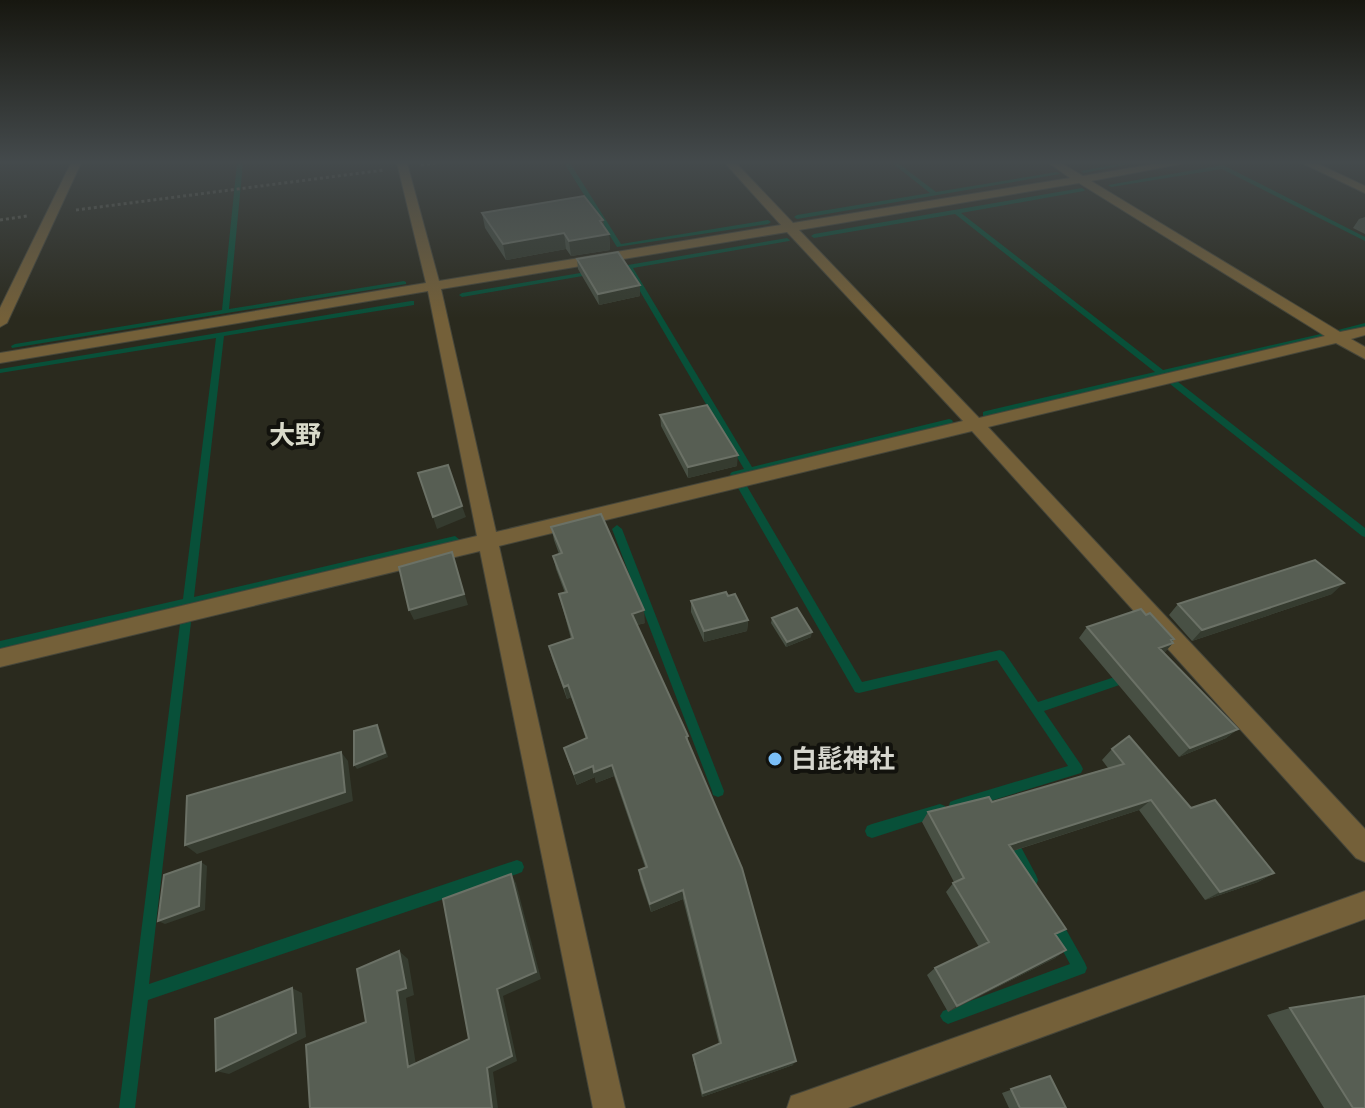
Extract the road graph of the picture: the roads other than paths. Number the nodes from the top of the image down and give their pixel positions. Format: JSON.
{"nodes":[{"id":1,"x":52,"y":215,"type":"edge"},
{"id":2,"x":415,"y":215,"type":"edge"},
{"id":3,"x":778,"y":215,"type":"edge"},
{"id":4,"x":864,"y":215,"type":"edge"},
{"id":5,"x":1139,"y":215,"type":"edge"},
{"id":6,"x":789,"y":227,"type":"junction"},
{"id":7,"x":434,"y":287,"type":"junction"},
{"id":8,"x":0,"y":323,"type":"edge"},
{"id":9,"x":1365,"y":331,"type":"edge"},
{"id":10,"x":1338,"y":337,"type":"junction"},
{"id":11,"x":1365,"y":354,"type":"edge"},
{"id":12,"x":0,"y":358,"type":"edge"},
{"id":13,"x":975,"y":424,"type":"junction"},
{"id":14,"x":487,"y":543,"type":"junction"},
{"id":15,"x":0,"y":658,"type":"edge"},
{"id":16,"x":1365,"y":849,"type":"edge"},
{"id":17,"x":1365,"y":905,"type":"edge"},
{"id":18,"x":609,"y":1108,"type":"edge"},
{"id":19,"x":803,"y":1108,"type":"edge"}],
"edges":[{"from":1,"to":8,"type":"street"},
{"from":2,"to":7,"type":"street"},
{"from":3,"to":6,"type":"street"},
{"from":4,"to":6,"type":"street"},
{"from":5,"to":10,"type":"street"},
{"from":6,"to":7,"type":"street"},
{"from":6,"to":13,"type":"street"},
{"from":7,"to":12,"type":"street"},
{"from":7,"to":14,"type":"street"},
{"from":9,"to":10,"type":"street"},
{"from":10,"to":11,"type":"street"},
{"from":10,"to":13,"type":"street"},
{"from":13,"to":14,"type":"street"},
{"from":13,"to":16,"type":"street"},
{"from":14,"to":15,"type":"street"},
{"from":14,"to":18,"type":"street"},
{"from":17,"to":19,"type":"street"}]}
